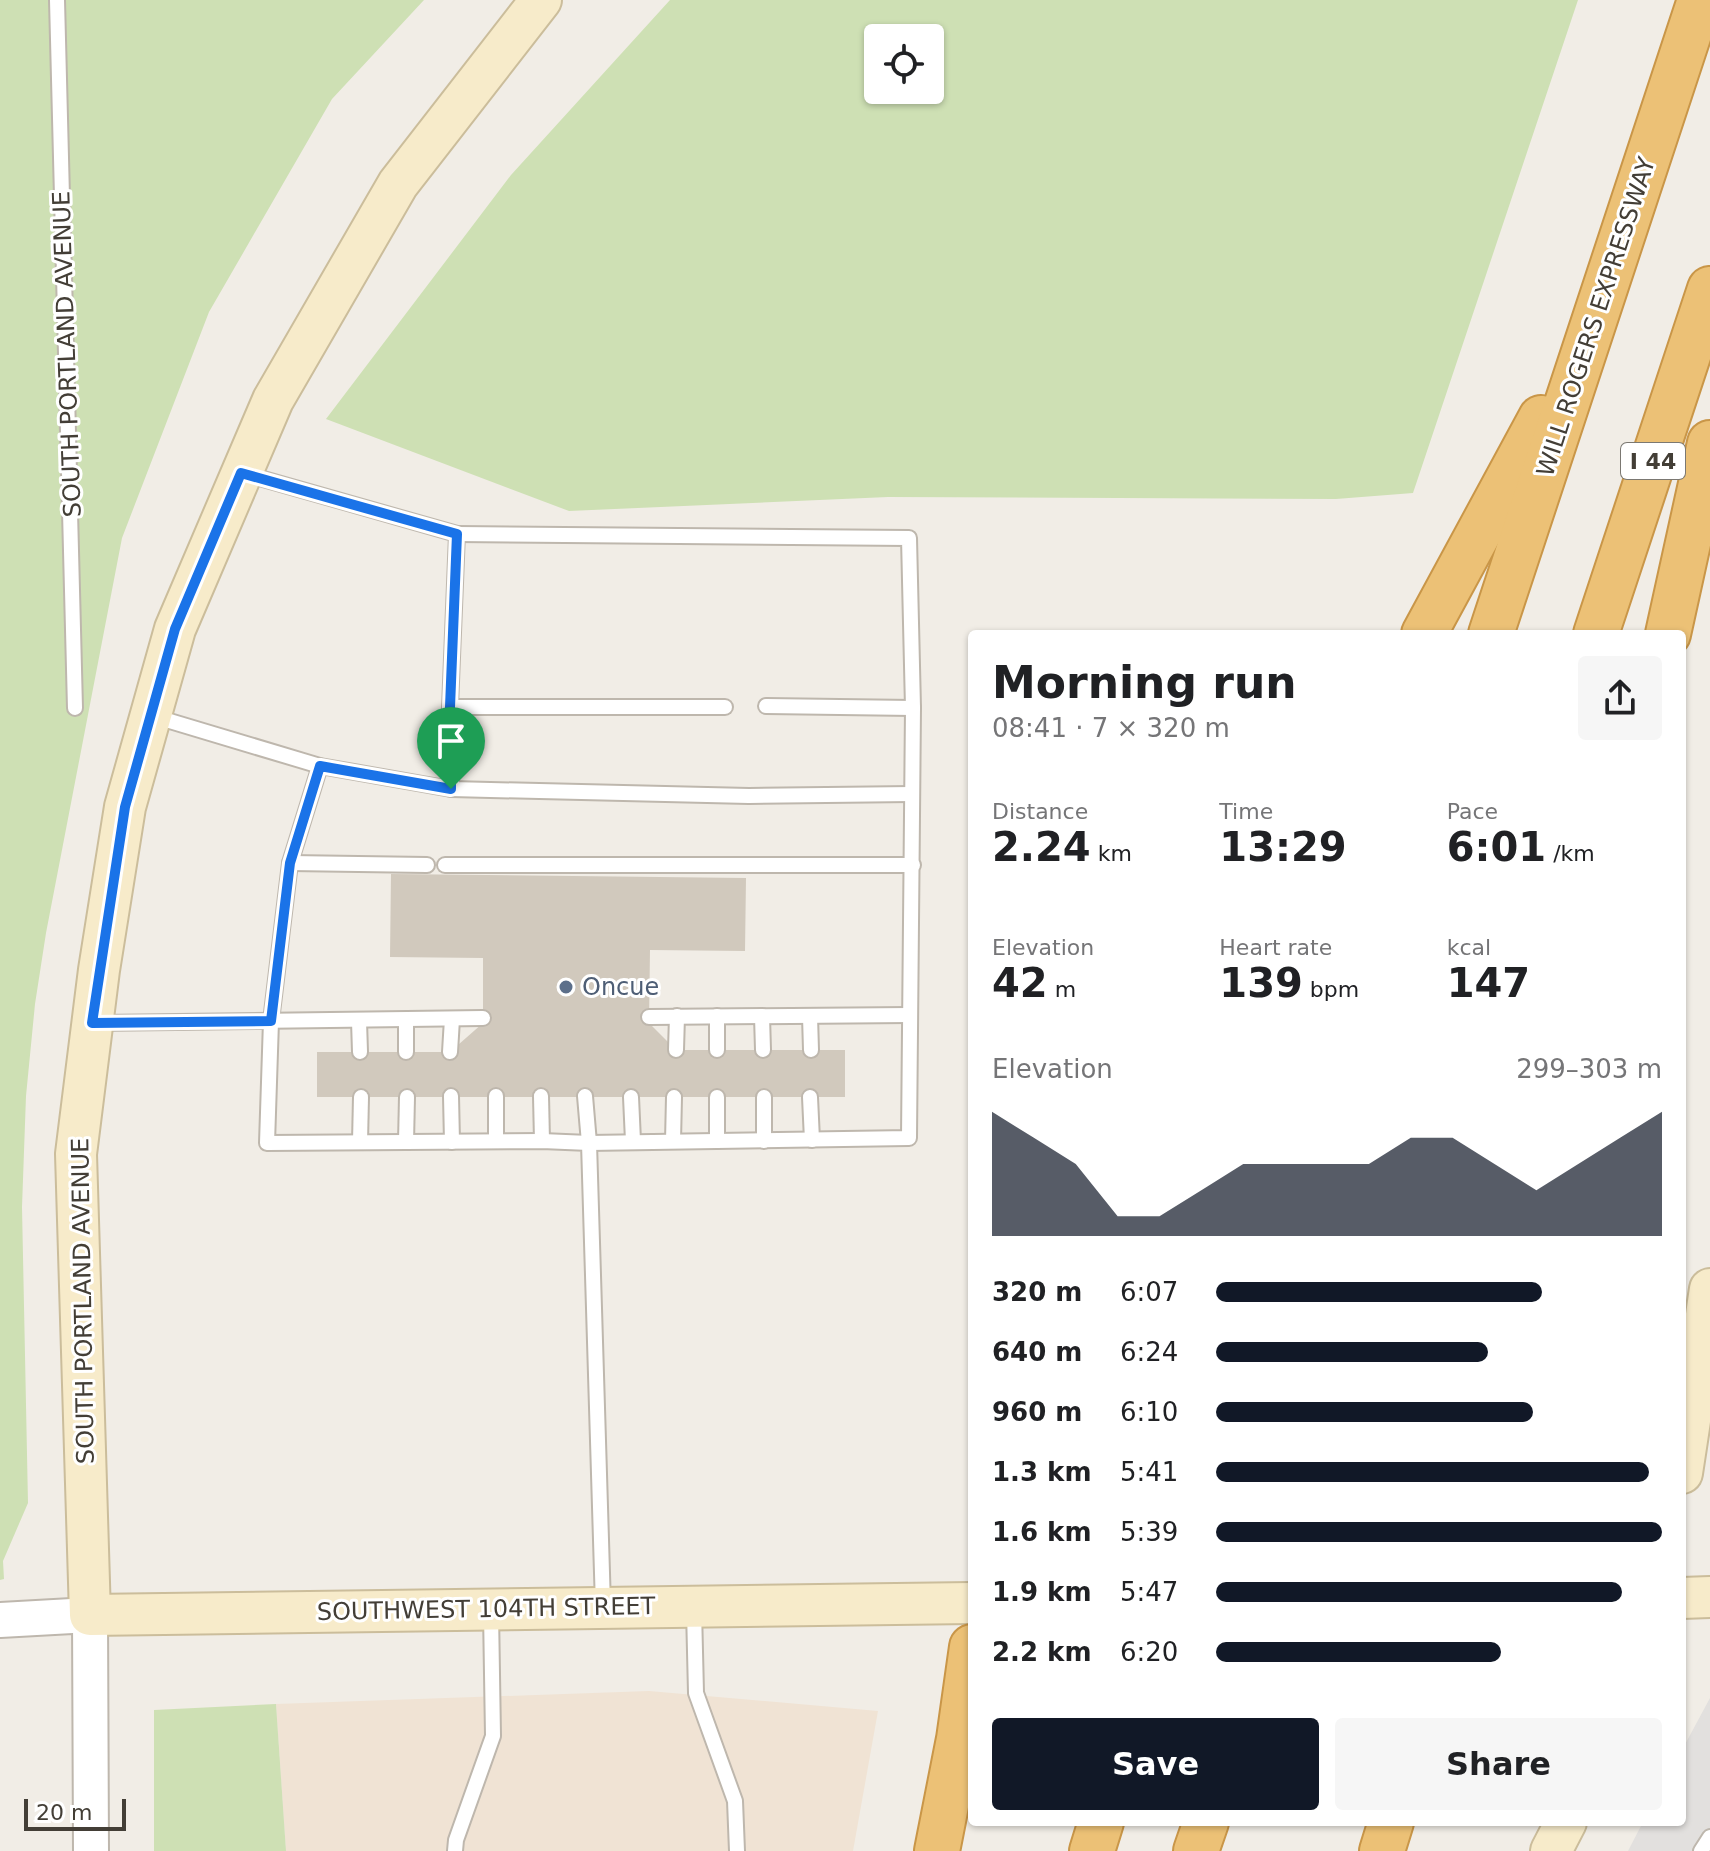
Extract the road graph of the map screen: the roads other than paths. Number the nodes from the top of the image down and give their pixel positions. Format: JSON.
{"nodes":[{"id":1,"x":57,"y":0,"type":"edge"},
{"id":2,"x":541,"y":0,"type":"edge"},
{"id":3,"x":1700,"y":0,"type":"edge"},
{"id":4,"x":1710,"y":289,"type":"edge"},
{"id":5,"x":1597,"y":314,"type":"junction"},
{"id":6,"x":1710,"y":443,"type":"edge"},
{"id":7,"x":241,"y":473,"type":"junction"},
{"id":8,"x":457,"y":534,"type":"junction"},
{"id":9,"x":1426,"y":630,"type":"edge"},
{"id":10,"x":1492,"y":630,"type":"edge"},
{"id":11,"x":1597,"y":630,"type":"edge"},
{"id":12,"x":1669,"y":630,"type":"edge"},
{"id":13,"x":766,"y":706,"type":"dead end"},
{"id":14,"x":450,"y":707,"type":"junction"},
{"id":15,"x":725,"y":707,"type":"dead end"},
{"id":16,"x":75,"y":708,"type":"dead end"},
{"id":17,"x":913,"y":708,"type":"junction"},
{"id":18,"x":151,"y":715,"type":"junction"},
{"id":19,"x":320,"y":766,"type":"junction"},
{"id":20,"x":451,"y":789,"type":"junction"},
{"id":21,"x":912,"y":794,"type":"junction"},
{"id":22,"x":290,"y":863,"type":"junction"},
{"id":23,"x":427,"y":865,"type":"dead end"},
{"id":24,"x":445,"y":865,"type":"dead end"},
{"id":25,"x":913,"y":865,"type":"junction"},
{"id":26,"x":910,"y":1015,"type":"junction"},
{"id":27,"x":677,"y":1016,"type":"junction"},
{"id":28,"x":717,"y":1016,"type":"junction"},
{"id":29,"x":762,"y":1016,"type":"junction"},
{"id":30,"x":810,"y":1016,"type":"junction"},
{"id":31,"x":649,"y":1017,"type":"dead end"},
{"id":32,"x":483,"y":1018,"type":"dead end"},
{"id":33,"x":452,"y":1019,"type":"junction"},
{"id":34,"x":406,"y":1020,"type":"junction"},
{"id":35,"x":271,"y":1021,"type":"junction"},
{"id":36,"x":359,"y":1021,"type":"junction"},
{"id":37,"x":92,"y":1023,"type":"junction"},
{"id":38,"x":676,"y":1050,"type":"dead end"},
{"id":39,"x":717,"y":1050,"type":"dead end"},
{"id":40,"x":763,"y":1050,"type":"dead end"},
{"id":41,"x":811,"y":1050,"type":"dead end"},
{"id":42,"x":360,"y":1052,"type":"dead end"},
{"id":43,"x":406,"y":1052,"type":"dead end"},
{"id":44,"x":450,"y":1052,"type":"dead end"},
{"id":45,"x":451,"y":1096,"type":"dead end"},
{"id":46,"x":496,"y":1096,"type":"dead end"},
{"id":47,"x":541,"y":1096,"type":"dead end"},
{"id":48,"x":585,"y":1096,"type":"dead end"},
{"id":49,"x":361,"y":1097,"type":"dead end"},
{"id":50,"x":407,"y":1097,"type":"dead end"},
{"id":51,"x":631,"y":1097,"type":"dead end"},
{"id":52,"x":674,"y":1097,"type":"dead end"},
{"id":53,"x":717,"y":1097,"type":"dead end"},
{"id":54,"x":764,"y":1097,"type":"dead end"},
{"id":55,"x":810,"y":1097,"type":"dead end"},
{"id":56,"x":812,"y":1140,"type":"junction"},
{"id":57,"x":496,"y":1141,"type":"junction"},
{"id":58,"x":542,"y":1141,"type":"junction"},
{"id":59,"x":633,"y":1141,"type":"junction"},
{"id":60,"x":673,"y":1141,"type":"junction"},
{"id":61,"x":717,"y":1141,"type":"junction"},
{"id":62,"x":764,"y":1141,"type":"junction"},
{"id":63,"x":360,"y":1142,"type":"junction"},
{"id":64,"x":406,"y":1142,"type":"junction"},
{"id":65,"x":452,"y":1142,"type":"junction"},
{"id":66,"x":589,"y":1143,"type":"junction"},
{"id":67,"x":1710,"y":1289,"type":"edge"},
{"id":68,"x":1686,"y":1447,"type":"edge"},
{"id":69,"x":1710,"y":1597,"type":"edge"},
{"id":70,"x":1686,"y":1598,"type":"edge"},
{"id":71,"x":968,"y":1603,"type":"edge"},
{"id":72,"x":694,"y":1606,"type":"junction"},
{"id":73,"x":603,"y":1607,"type":"junction"},
{"id":74,"x":491,"y":1608,"type":"junction"},
{"id":75,"x":90,"y":1615,"type":"junction"},
{"id":76,"x":0,"y":1620,"type":"edge"},
{"id":77,"x":968,"y":1675,"type":"edge"},
{"id":78,"x":1100,"y":1826,"type":"edge"},
{"id":79,"x":1205,"y":1826,"type":"edge"},
{"id":80,"x":1390,"y":1826,"type":"edge"},
{"id":81,"x":1564,"y":1826,"type":"edge"},
{"id":82,"x":1710,"y":1837,"type":"edge"},
{"id":83,"x":91,"y":1851,"type":"edge"},
{"id":84,"x":455,"y":1851,"type":"edge"},
{"id":85,"x":737,"y":1851,"type":"edge"},
{"id":86,"x":937,"y":1851,"type":"edge"},
{"id":87,"x":1092,"y":1851,"type":"edge"},
{"id":88,"x":1196,"y":1851,"type":"edge"},
{"id":89,"x":1382,"y":1851,"type":"edge"},
{"id":90,"x":1551,"y":1851,"type":"edge"},
{"id":91,"x":1701,"y":1851,"type":"edge"}],
"edges":[{"from":1,"to":16,"type":"lane","name":"SOUTH PORTLAND AVENUE"},
{"from":2,"to":7,"type":"main road","name":"SOUTH PORTLAND AVENUE"},
{"from":3,"to":5,"type":"highway","name":"WILL ROGERS EXPRESSWAY"},
{"from":4,"to":11,"type":"highway","number":"I 44"},
{"from":5,"to":9,"type":"highway"},
{"from":5,"to":10,"type":"highway","name":"WILL ROGERS EXPRESSWAY"},
{"from":6,"to":12,"type":"highway"},
{"from":7,"to":8,"type":"lane"},
{"from":7,"to":18,"type":"main road","name":"SOUTH PORTLAND AVENUE"},
{"from":8,"to":14,"type":"lane"},
{"from":8,"to":17,"type":"lane"},
{"from":13,"to":17,"type":"lane"},
{"from":14,"to":15,"type":"lane"},
{"from":14,"to":20,"type":"lane"},
{"from":17,"to":21,"type":"lane"},
{"from":18,"to":19,"type":"lane"},
{"from":18,"to":37,"type":"main road","name":"SOUTH PORTLAND AVENUE"},
{"from":19,"to":20,"type":"lane"},
{"from":19,"to":22,"type":"lane"},
{"from":20,"to":21,"type":"lane"},
{"from":21,"to":25,"type":"lane"},
{"from":22,"to":23,"type":"lane"},
{"from":22,"to":35,"type":"lane"},
{"from":24,"to":25,"type":"lane"},
{"from":25,"to":26,"type":"lane"},
{"from":26,"to":30,"type":"lane"},
{"from":26,"to":56,"type":"lane"},
{"from":27,"to":28,"type":"lane"},
{"from":27,"to":31,"type":"lane"},
{"from":27,"to":38,"type":"lane"},
{"from":28,"to":29,"type":"lane"},
{"from":28,"to":39,"type":"lane"},
{"from":29,"to":30,"type":"lane"},
{"from":29,"to":40,"type":"lane"},
{"from":30,"to":41,"type":"lane"},
{"from":32,"to":33,"type":"lane"},
{"from":33,"to":34,"type":"lane"},
{"from":33,"to":44,"type":"lane"},
{"from":34,"to":36,"type":"lane"},
{"from":34,"to":43,"type":"lane"},
{"from":35,"to":36,"type":"lane"},
{"from":35,"to":37,"type":"lane"},
{"from":35,"to":63,"type":"lane"},
{"from":36,"to":42,"type":"lane"},
{"from":37,"to":75,"type":"main road","name":"SOUTH PORTLAND AVENUE"},
{"from":45,"to":65,"type":"lane"},
{"from":46,"to":57,"type":"lane"},
{"from":47,"to":58,"type":"lane"},
{"from":48,"to":66,"type":"lane"},
{"from":49,"to":63,"type":"lane"},
{"from":50,"to":64,"type":"lane"},
{"from":51,"to":59,"type":"lane"},
{"from":52,"to":60,"type":"lane"},
{"from":53,"to":61,"type":"lane"},
{"from":54,"to":62,"type":"lane"},
{"from":55,"to":56,"type":"lane"},
{"from":56,"to":62,"type":"lane"},
{"from":57,"to":58,"type":"lane"},
{"from":57,"to":65,"type":"lane"},
{"from":58,"to":66,"type":"lane"},
{"from":59,"to":60,"type":"lane"},
{"from":59,"to":66,"type":"lane"},
{"from":60,"to":61,"type":"lane"},
{"from":61,"to":62,"type":"lane"},
{"from":63,"to":64,"type":"lane"},
{"from":64,"to":65,"type":"lane"},
{"from":66,"to":73,"type":"lane"},
{"from":67,"to":68,"type":"main road"},
{"from":69,"to":70,"type":"main road"},
{"from":71,"to":72,"type":"main road","name":"SOUTHWEST 104TH STREET"},
{"from":72,"to":73,"type":"main road","name":"SOUTHWEST 104TH STREET"},
{"from":72,"to":85,"type":"lane"},
{"from":73,"to":74,"type":"main road","name":"SOUTHWEST 104TH STREET"},
{"from":74,"to":75,"type":"main road","name":"SOUTHWEST 104TH STREET"},
{"from":74,"to":84,"type":"lane"},
{"from":75,"to":76,"type":"street","name":"SOUTHWEST 104TH STREET"},
{"from":75,"to":83,"type":"street","name":"SOUTH PORTLAND AVENUE"},
{"from":77,"to":86,"type":"highway"},
{"from":78,"to":87,"type":"highway"},
{"from":79,"to":88,"type":"highway"},
{"from":80,"to":89,"type":"highway"},
{"from":81,"to":90,"type":"main road"},
{"from":82,"to":91,"type":"lane"}]}
